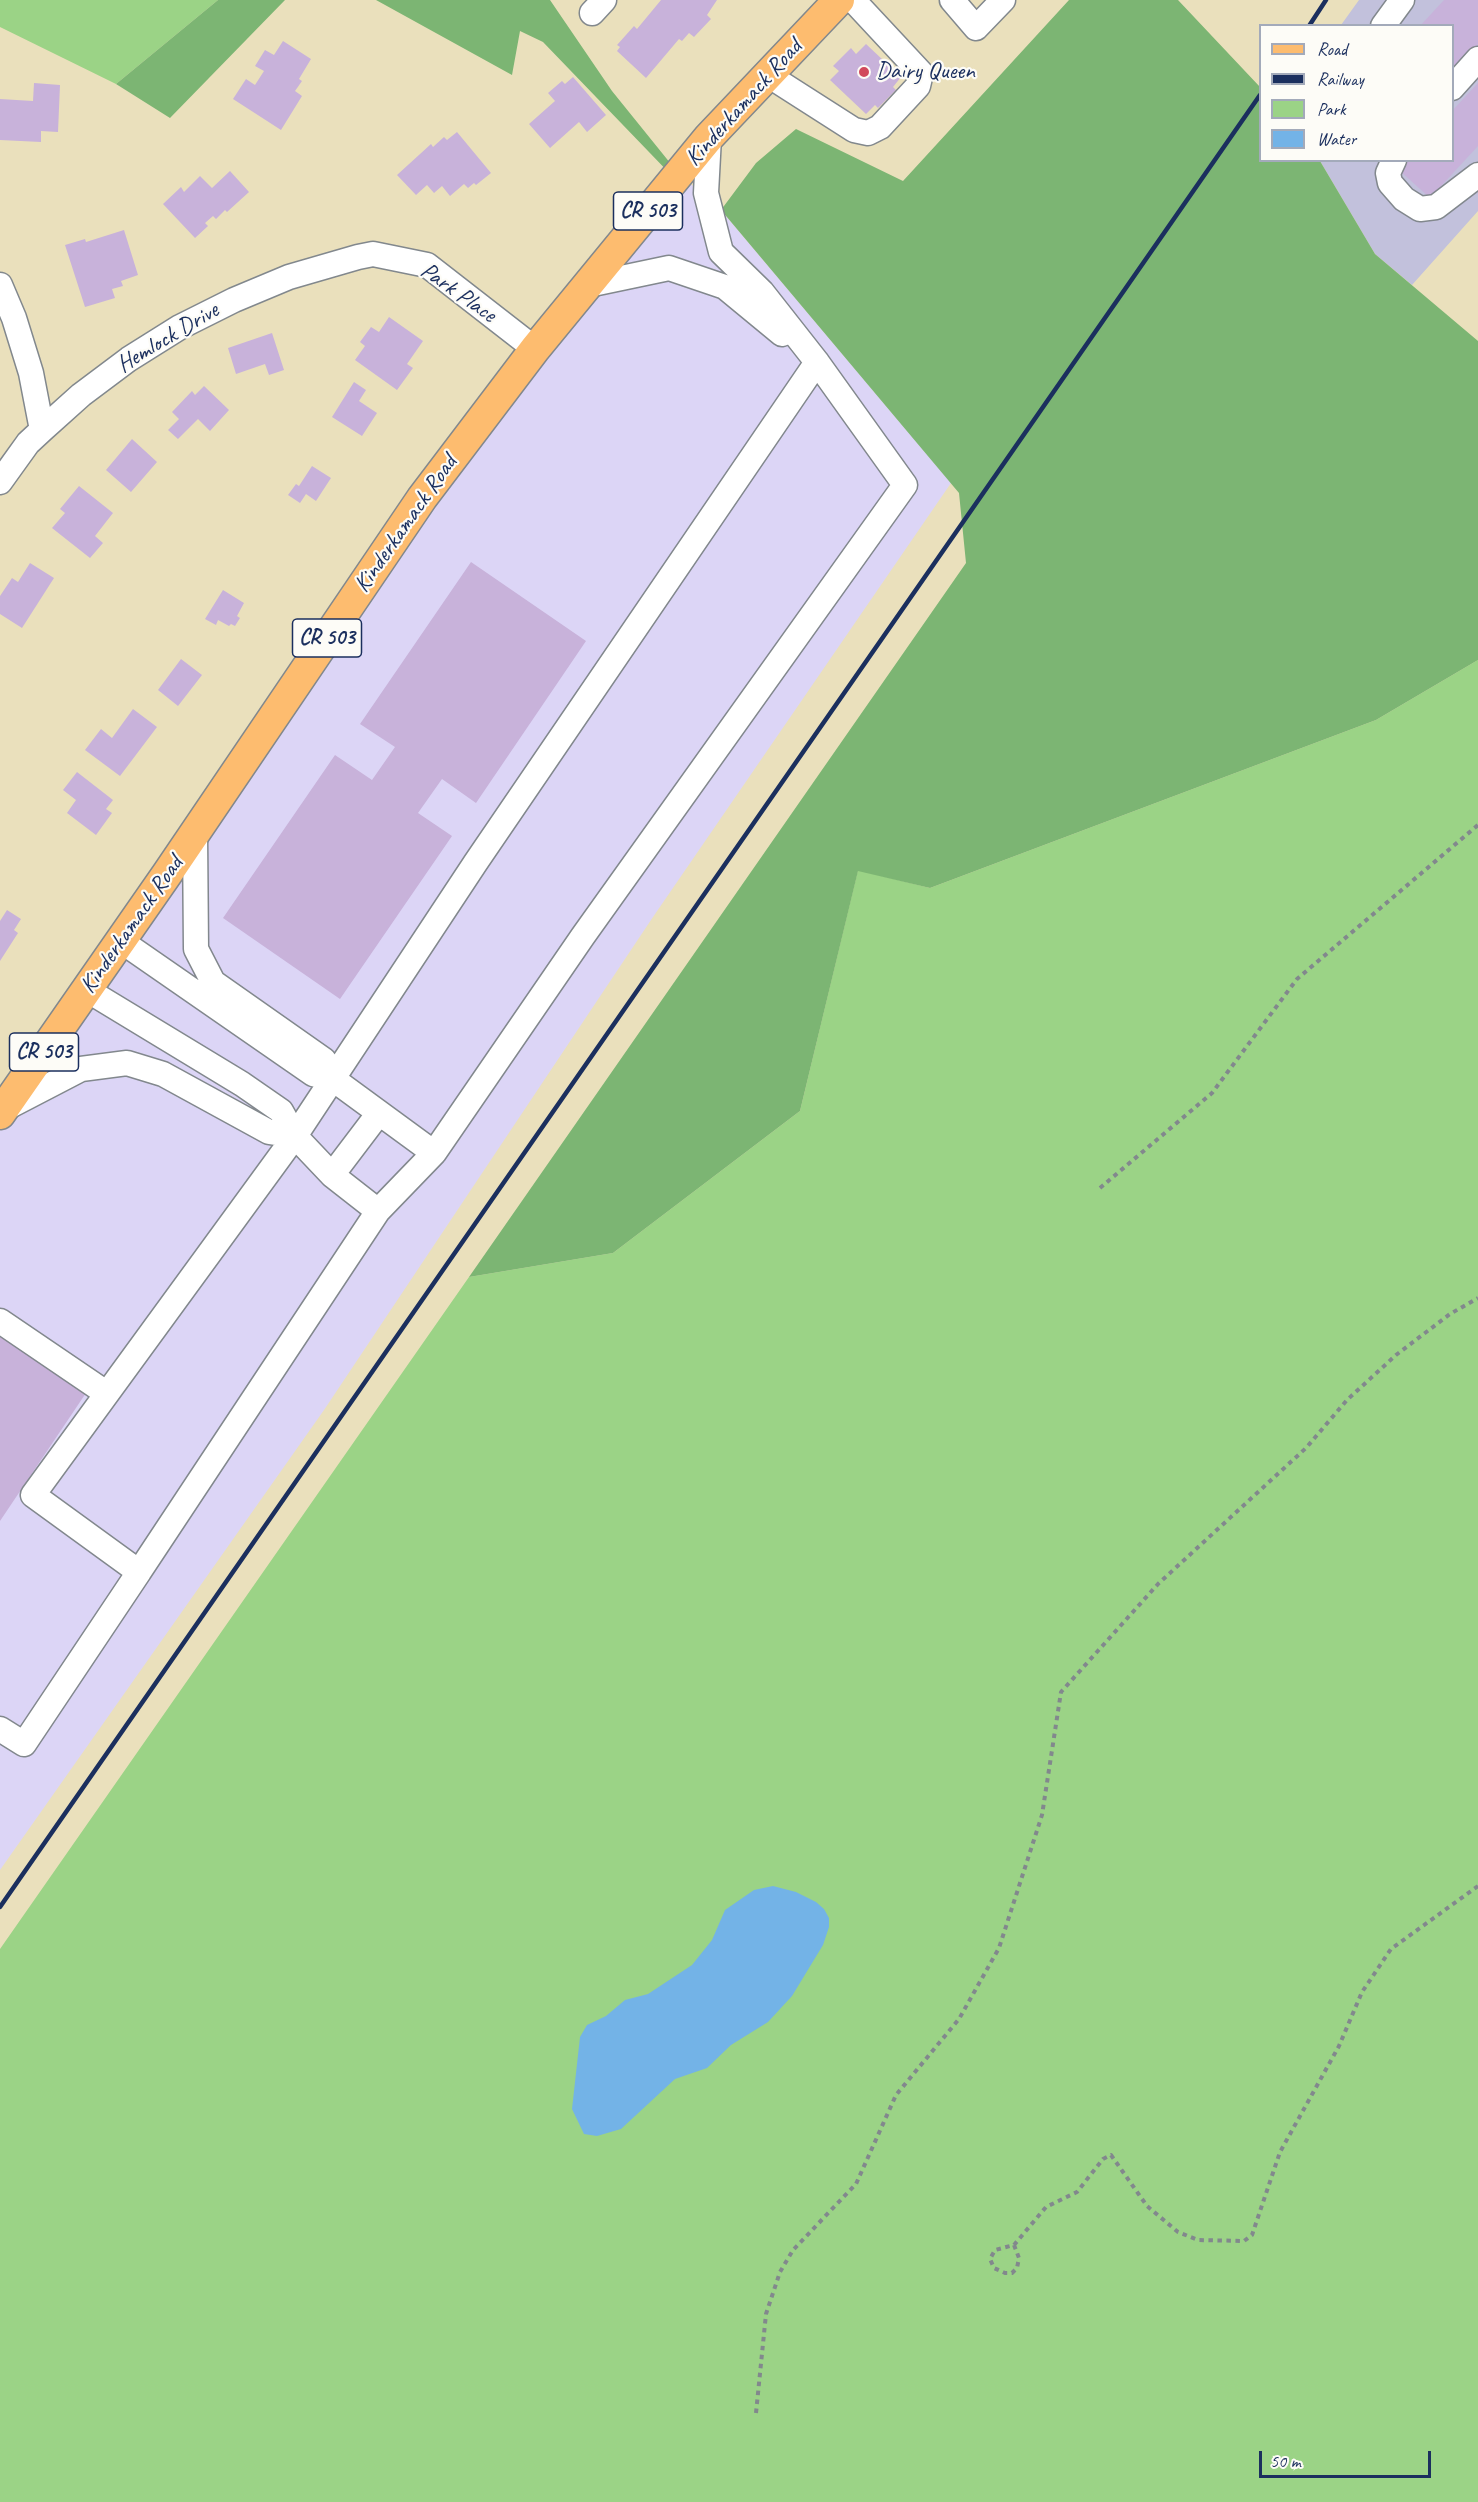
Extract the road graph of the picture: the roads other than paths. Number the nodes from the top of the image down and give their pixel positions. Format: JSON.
{"nodes":[{"id":1,"x":839,"y":0,"type":"edge"},
{"id":2,"x":853,"y":0,"type":"edge"},
{"id":3,"x":952,"y":0,"type":"edge"},
{"id":4,"x":1004,"y":0,"type":"edge"},
{"id":5,"x":1402,"y":0,"type":"edge"},
{"id":6,"x":1384,"y":24,"type":"edge"},
{"id":7,"x":1478,"y":59,"type":"edge"},
{"id":8,"x":768,"y":75,"type":"junction"},
{"id":9,"x":1454,"y":86,"type":"edge"},
{"id":10,"x":708,"y":137,"type":"junction"},
{"id":11,"x":1393,"y":162,"type":"edge"},
{"id":12,"x":1478,"y":175,"type":"edge"},
{"id":13,"x":373,"y":254,"type":"joint"},
{"id":14,"x":0,"y":285,"type":"edge"},
{"id":15,"x":588,"y":285,"type":"junction"},
{"id":16,"x":535,"y":349,"type":"junction"},
{"id":17,"x":817,"y":362,"type":"junction"},
{"id":18,"x":42,"y":430,"type":"junction"},
{"id":19,"x":0,"y":482,"type":"edge"},
{"id":20,"x":195,"y":834,"type":"junction"},
{"id":21,"x":121,"y":941,"type":"junction"},
{"id":22,"x":87,"y":990,"type":"junction"},
{"id":23,"x":333,"y":1079,"type":"junction"},
{"id":24,"x":2,"y":1112,"type":"edge"},
{"id":25,"x":379,"y":1113,"type":"junction"},
{"id":26,"x":295,"y":1136,"type":"junction"},
{"id":27,"x":434,"y":1153,"type":"junction"},
{"id":28,"x":332,"y":1174,"type":"junction"},
{"id":29,"x":378,"y":1211,"type":"junction"},
{"id":30,"x":0,"y":1321,"type":"edge"},
{"id":31,"x":106,"y":1393,"type":"junction"},
{"id":32,"x":139,"y":1572,"type":"junction"},
{"id":33,"x":0,"y":1729,"type":"edge"}],
"edges":[{"from":1,"to":8,"type":"main road","name":"Kinderkamack Road","number":"CR 503"},
{"from":2,"to":8,"type":"street"},
{"from":3,"to":4,"type":"street"},
{"from":5,"to":6,"type":"street"},
{"from":7,"to":9,"type":"street"},
{"from":8,"to":10,"type":"main road","name":"Kinderkamack Road","number":"CR 503"},
{"from":10,"to":15,"type":"main road","name":"Kinderkamack Road","number":"CR 503"},
{"from":10,"to":17,"type":"street"},
{"from":11,"to":12,"type":"street"},
{"from":13,"to":16,"type":"street","name":"Park Place"},
{"from":13,"to":18,"type":"street","name":"Hemlock Drive"},
{"from":14,"to":18,"type":"street"},
{"from":15,"to":16,"type":"main road","name":"Kinderkamack Road","number":"CR 503"},
{"from":15,"to":17,"type":"street"},
{"from":16,"to":20,"type":"main road","name":"Kinderkamack Road","number":"CR 503"},
{"from":17,"to":23,"type":"street"},
{"from":17,"to":27,"type":"street"},
{"from":18,"to":19,"type":"street","name":"Hemlock Drive"},
{"from":20,"to":21,"type":"main road","name":"Kinderkamack Road","number":"CR 503"},
{"from":20,"to":23,"type":"street"},
{"from":21,"to":22,"type":"main road","name":"Kinderkamack Road","number":"CR 503"},
{"from":21,"to":23,"type":"street"},
{"from":22,"to":24,"type":"main road","name":"Kinderkamack Road","number":"CR 503"},
{"from":22,"to":26,"type":"street"},
{"from":23,"to":25,"type":"street"},
{"from":23,"to":26,"type":"street"},
{"from":24,"to":26,"type":"street"},
{"from":25,"to":27,"type":"street"},
{"from":25,"to":28,"type":"street"},
{"from":26,"to":28,"type":"street"},
{"from":26,"to":31,"type":"street"},
{"from":27,"to":29,"type":"street"},
{"from":28,"to":29,"type":"street"},
{"from":29,"to":32,"type":"street"},
{"from":30,"to":31,"type":"street"},
{"from":31,"to":32,"type":"street"},
{"from":32,"to":33,"type":"street"}]}
